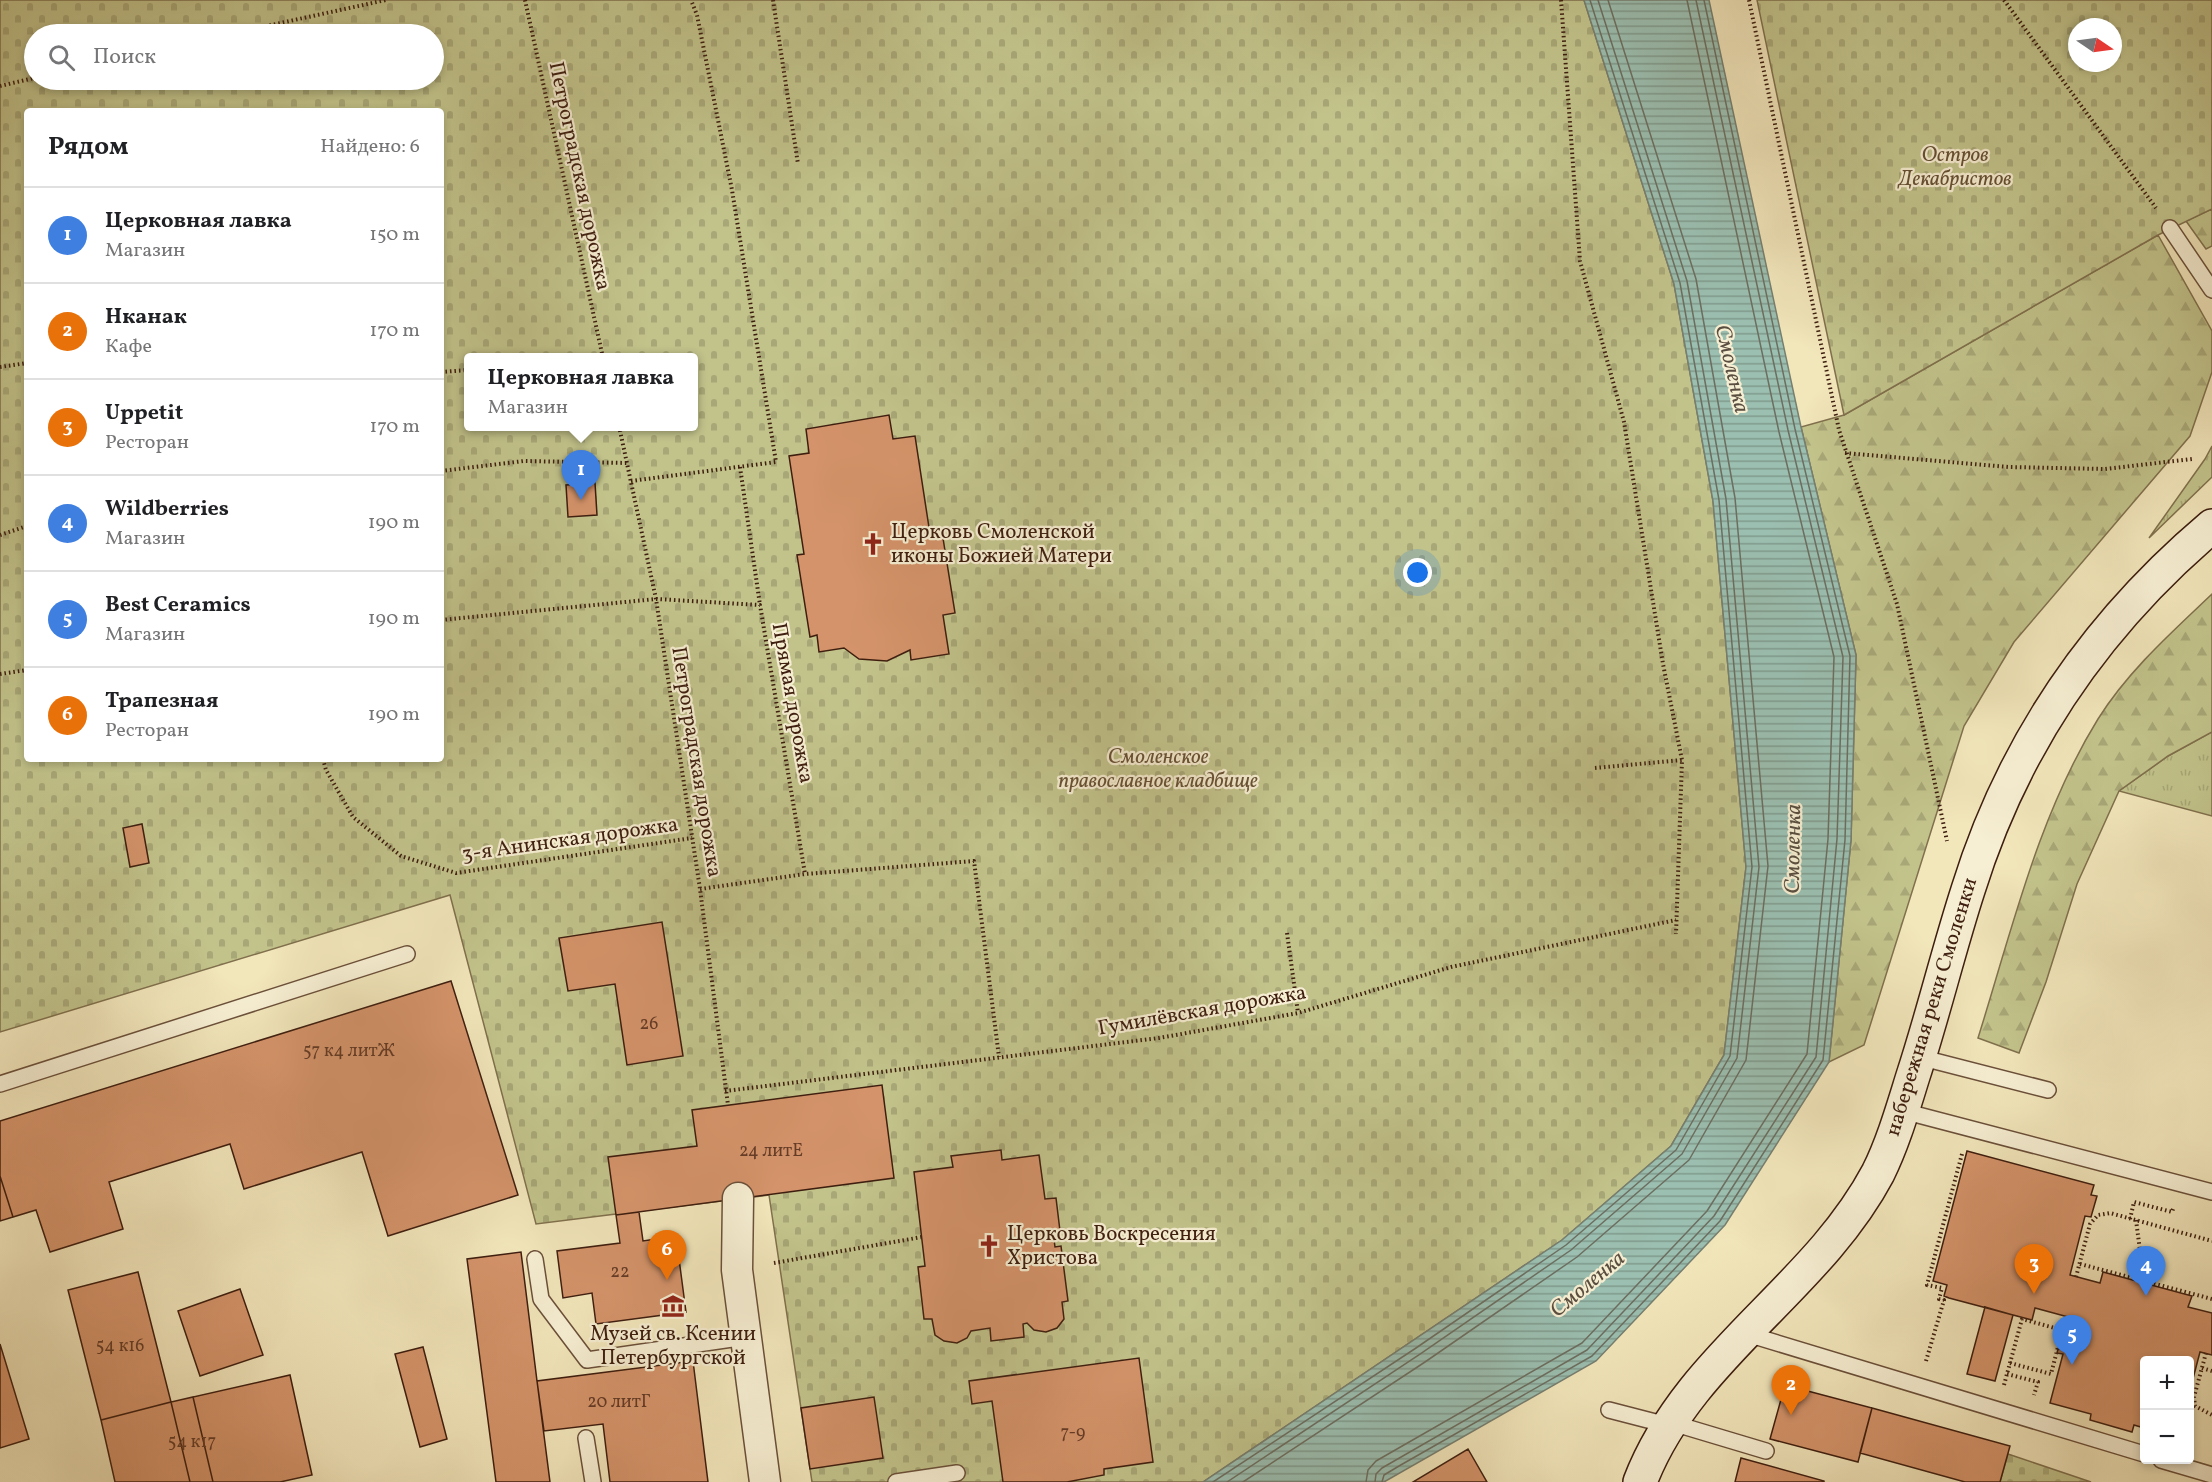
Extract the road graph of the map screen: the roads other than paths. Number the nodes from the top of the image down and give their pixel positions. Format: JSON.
{"nodes":[{"id":1,"x":2170,"y":228,"type":"road end"},
{"id":2,"x":2212,"y":290,"type":"edge"},
{"id":3,"x":2212,"y":526,"type":"edge"},
{"id":4,"x":407,"y":954,"type":"dead end"},
{"id":5,"x":1919,"y":1057,"type":"junction"},
{"id":6,"x":0,"y":1084,"type":"edge"},
{"id":7,"x":2048,"y":1090,"type":"dead end"},
{"id":8,"x":1903,"y":1111,"type":"junction"},
{"id":9,"x":2212,"y":1192,"type":"edge"},
{"id":10,"x":738,"y":1198,"type":"dead end"},
{"id":11,"x":535,"y":1259,"type":"dead end"},
{"id":12,"x":1744,"y":1333,"type":"junction"},
{"id":13,"x":746,"y":1337,"type":"junction"},
{"id":14,"x":1609,"y":1410,"type":"dead end"},
{"id":15,"x":1668,"y":1424,"type":"junction"},
{"id":16,"x":586,"y":1438,"type":"dead end"},
{"id":17,"x":1766,"y":1451,"type":"dead end"},
{"id":18,"x":2140,"y":1452,"type":"edge"},
{"id":19,"x":2175,"y":1464,"type":"edge"},
{"id":20,"x":957,"y":1473,"type":"dead end"},
{"id":21,"x":2212,"y":1475,"type":"edge"},
{"id":22,"x":593,"y":1482,"type":"edge"},
{"id":23,"x":765,"y":1482,"type":"edge"},
{"id":24,"x":896,"y":1482,"type":"edge"},
{"id":25,"x":1640,"y":1482,"type":"edge"}],
"edges":[{"from":1,"to":2,"type":"lane"},
{"from":3,"to":5,"type":"main road","name":"набережная реки Смоленки"},
{"from":4,"to":6,"type":"lane"},
{"from":5,"to":7,"type":"lane"},
{"from":5,"to":8,"type":"main road","name":"набережная реки Смоленки"},
{"from":8,"to":9,"type":"lane"},
{"from":8,"to":12,"type":"main road","name":"набережная реки Смоленки"},
{"from":10,"to":13,"type":"street"},
{"from":11,"to":13,"type":"lane"},
{"from":12,"to":15,"type":"main road","name":"набережная реки Смоленки"},
{"from":12,"to":18,"type":"lane"},
{"from":13,"to":23,"type":"street"},
{"from":14,"to":15,"type":"lane"},
{"from":15,"to":17,"type":"lane"},
{"from":15,"to":25,"type":"main road","name":"набережная реки Смоленки"},
{"from":16,"to":22,"type":"lane"},
{"from":19,"to":21,"type":"lane"},
{"from":20,"to":24,"type":"lane"}]}
